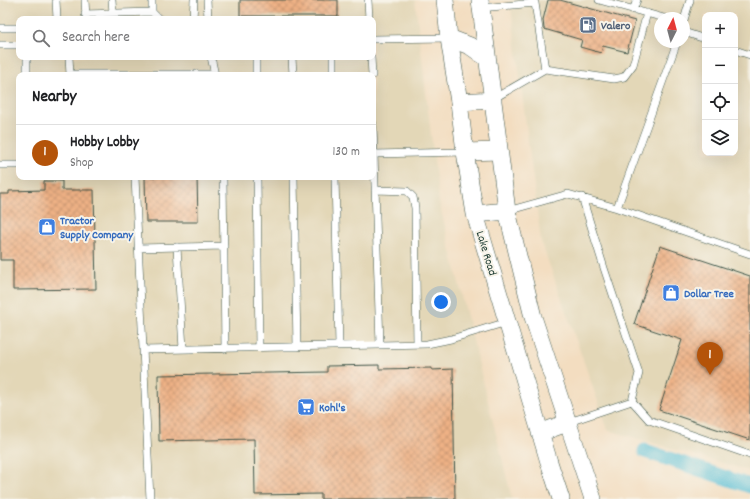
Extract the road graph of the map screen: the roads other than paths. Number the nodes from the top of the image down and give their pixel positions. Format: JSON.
{"nodes":[{"id":1,"x":56,"y":0,"type":"edge"},
{"id":2,"x":85,"y":0,"type":"edge"},
{"id":3,"x":112,"y":0,"type":"edge"},
{"id":4,"x":152,"y":0,"type":"edge"},
{"id":5,"x":194,"y":0,"type":"edge"},
{"id":6,"x":207,"y":0,"type":"edge"},
{"id":7,"x":368,"y":0,"type":"edge"},
{"id":8,"x":445,"y":0,"type":"edge"},
{"id":9,"x":599,"y":0,"type":"edge"},
{"id":10,"x":636,"y":0,"type":"edge"},
{"id":11,"x":690,"y":0,"type":"edge"},
{"id":12,"x":536,"y":2,"type":"edge"},
{"id":13,"x":480,"y":4,"type":"edge"},
{"id":14,"x":633,"y":10,"type":"junction"},
{"id":15,"x":152,"y":12,"type":"junction"},
{"id":16,"x":686,"y":12,"type":"edge"},
{"id":17,"x":113,"y":13,"type":"junction"},
{"id":18,"x":647,"y":13,"type":"junction"},
{"id":19,"x":654,"y":15,"type":"edge"},
{"id":20,"x":57,"y":16,"type":"edge"},
{"id":21,"x":86,"y":16,"type":"edge"},
{"id":22,"x":93,"y":16,"type":"edge"},
{"id":23,"x":156,"y":16,"type":"edge"},
{"id":24,"x":193,"y":16,"type":"edge"},
{"id":25,"x":208,"y":16,"type":"edge"},
{"id":26,"x":369,"y":16,"type":"edge"},
{"id":27,"x":0,"y":28,"type":"edge"},
{"id":28,"x":16,"y":28,"type":"edge"},
{"id":29,"x":690,"y":34,"type":"edge"},
{"id":30,"x":449,"y":38,"type":"junction"},
{"id":31,"x":702,"y":38,"type":"edge"},
{"id":32,"x":376,"y":39,"type":"edge"},
{"id":33,"x":0,"y":45,"type":"edge"},
{"id":34,"x":16,"y":45,"type":"edge"},
{"id":35,"x":675,"y":48,"type":"edge"},
{"id":36,"x":738,"y":51,"type":"edge"},
{"id":37,"x":750,"y":55,"type":"edge"},
{"id":38,"x":487,"y":58,"type":"junction"},
{"id":39,"x":27,"y":60,"type":"edge"},
{"id":40,"x":69,"y":60,"type":"edge"},
{"id":41,"x":212,"y":60,"type":"edge"},
{"id":42,"x":256,"y":60,"type":"edge"},
{"id":43,"x":292,"y":60,"type":"edge"},
{"id":44,"x":333,"y":60,"type":"edge"},
{"id":45,"x":371,"y":60,"type":"edge"},
{"id":46,"x":545,"y":70,"type":"junction"},
{"id":47,"x":27,"y":72,"type":"edge"},
{"id":48,"x":70,"y":72,"type":"edge"},
{"id":49,"x":215,"y":72,"type":"edge"},
{"id":50,"x":256,"y":72,"type":"edge"},
{"id":51,"x":293,"y":72,"type":"edge"},
{"id":52,"x":333,"y":72,"type":"edge"},
{"id":53,"x":372,"y":72,"type":"edge"},
{"id":54,"x":492,"y":100,"type":"junction"},
{"id":55,"x":458,"y":102,"type":"junction"},
{"id":56,"x":499,"y":151,"type":"junction"},
{"id":57,"x":465,"y":152,"type":"junction"},
{"id":58,"x":376,"y":154,"type":"edge"},
{"id":59,"x":0,"y":165,"type":"edge"},
{"id":60,"x":16,"y":165,"type":"edge"},
{"id":61,"x":135,"y":180,"type":"edge"},
{"id":62,"x":224,"y":180,"type":"edge"},
{"id":63,"x":258,"y":180,"type":"edge"},
{"id":64,"x":294,"y":180,"type":"edge"},
{"id":65,"x":335,"y":180,"type":"edge"},
{"id":66,"x":375,"y":180,"type":"edge"},
{"id":67,"x":375,"y":190,"type":"junction"},
{"id":68,"x":582,"y":197,"type":"junction"},
{"id":69,"x":617,"y":208,"type":"junction"},
{"id":70,"x":507,"y":211,"type":"junction"},
{"id":71,"x":475,"y":214,"type":"junction"},
{"id":72,"x":224,"y":246,"type":"junction"},
{"id":73,"x":177,"y":247,"type":"junction"},
{"id":74,"x":138,"y":248,"type":"junction"},
{"id":75,"x":750,"y":254,"type":"edge"},
{"id":76,"x":533,"y":317,"type":"junction"},
{"id":77,"x":507,"y":322,"type":"junction"},
{"id":78,"x":417,"y":344,"type":"junction"},
{"id":79,"x":380,"y":345,"type":"junction"},
{"id":80,"x":339,"y":346,"type":"junction"},
{"id":81,"x":297,"y":347,"type":"junction"},
{"id":82,"x":259,"y":348,"type":"junction"},
{"id":83,"x":183,"y":349,"type":"junction"},
{"id":84,"x":225,"y":349,"type":"junction"},
{"id":85,"x":143,"y":350,"type":"junction"},
{"id":86,"x":632,"y":401,"type":"junction"},
{"id":87,"x":569,"y":422,"type":"junction"},
{"id":88,"x":540,"y":433,"type":"junction"},
{"id":89,"x":750,"y":455,"type":"edge"},
{"id":90,"x":150,"y":499,"type":"edge"},
{"id":91,"x":561,"y":499,"type":"edge"},
{"id":92,"x":593,"y":499,"type":"edge"}],
"edges":[{"from":1,"to":20,"type":"lane"},
{"from":2,"to":21,"type":"lane"},
{"from":3,"to":17,"type":"lane"},
{"from":4,"to":15,"type":"lane"},
{"from":5,"to":24,"type":"lane"},
{"from":6,"to":25,"type":"lane"},
{"from":7,"to":26,"type":"lane"},
{"from":8,"to":30,"type":"street","name":"Lake Road"},
{"from":9,"to":14,"type":"lane"},
{"from":10,"to":14,"type":"lane"},
{"from":11,"to":16,"type":"lane"},
{"from":12,"to":13,"type":"lane"},
{"from":12,"to":46,"type":"lane"},
{"from":13,"to":38,"type":"street"},
{"from":14,"to":18,"type":"lane"},
{"from":15,"to":17,"type":"lane"},
{"from":15,"to":23,"type":"lane"},
{"from":17,"to":22,"type":"lane"},
{"from":18,"to":19,"type":"lane"},
{"from":18,"to":46,"type":"lane"},
{"from":27,"to":28,"type":"lane"},
{"from":29,"to":31,"type":"lane"},
{"from":30,"to":32,"type":"lane"},
{"from":30,"to":38,"type":"street"},
{"from":30,"to":55,"type":"street","name":"Lake Road"},
{"from":33,"to":34,"type":"lane"},
{"from":35,"to":69,"type":"lane"},
{"from":36,"to":37,"type":"lane"},
{"from":38,"to":54,"type":"street"},
{"from":39,"to":47,"type":"lane"},
{"from":40,"to":48,"type":"lane"},
{"from":41,"to":49,"type":"lane"},
{"from":42,"to":50,"type":"lane"},
{"from":43,"to":51,"type":"lane"},
{"from":44,"to":52,"type":"lane"},
{"from":45,"to":53,"type":"lane"},
{"from":46,"to":54,"type":"lane"},
{"from":54,"to":55,"type":"street"},
{"from":54,"to":56,"type":"street"},
{"from":55,"to":57,"type":"street","name":"Lake Road"},
{"from":56,"to":57,"type":"street"},
{"from":56,"to":70,"type":"street"},
{"from":57,"to":58,"type":"lane"},
{"from":57,"to":71,"type":"street","name":"Lake Road"},
{"from":59,"to":60,"type":"lane"},
{"from":61,"to":74,"type":"lane"},
{"from":62,"to":72,"type":"lane"},
{"from":63,"to":82,"type":"lane"},
{"from":64,"to":81,"type":"lane"},
{"from":65,"to":80,"type":"lane"},
{"from":66,"to":67,"type":"lane"},
{"from":67,"to":78,"type":"lane"},
{"from":67,"to":79,"type":"lane"},
{"from":68,"to":69,"type":"lane"},
{"from":68,"to":70,"type":"lane"},
{"from":68,"to":86,"type":"lane"},
{"from":69,"to":75,"type":"lane"},
{"from":70,"to":71,"type":"street"},
{"from":70,"to":76,"type":"street"},
{"from":71,"to":77,"type":"street","name":"Lake Road"},
{"from":72,"to":73,"type":"lane"},
{"from":72,"to":84,"type":"lane"},
{"from":73,"to":74,"type":"lane"},
{"from":73,"to":83,"type":"lane"},
{"from":74,"to":85,"type":"lane"},
{"from":76,"to":77,"type":"street"},
{"from":76,"to":87,"type":"street"},
{"from":77,"to":78,"type":"lane"},
{"from":77,"to":88,"type":"street","name":"Lake Road"},
{"from":78,"to":79,"type":"lane"},
{"from":79,"to":80,"type":"lane"},
{"from":80,"to":81,"type":"lane"},
{"from":81,"to":82,"type":"lane"},
{"from":82,"to":84,"type":"lane"},
{"from":83,"to":84,"type":"lane"},
{"from":83,"to":85,"type":"lane"},
{"from":85,"to":90,"type":"lane"},
{"from":86,"to":87,"type":"lane"},
{"from":86,"to":89,"type":"lane"},
{"from":87,"to":88,"type":"street"},
{"from":87,"to":92,"type":"street"},
{"from":88,"to":91,"type":"street","name":"Lake Road"}]}
